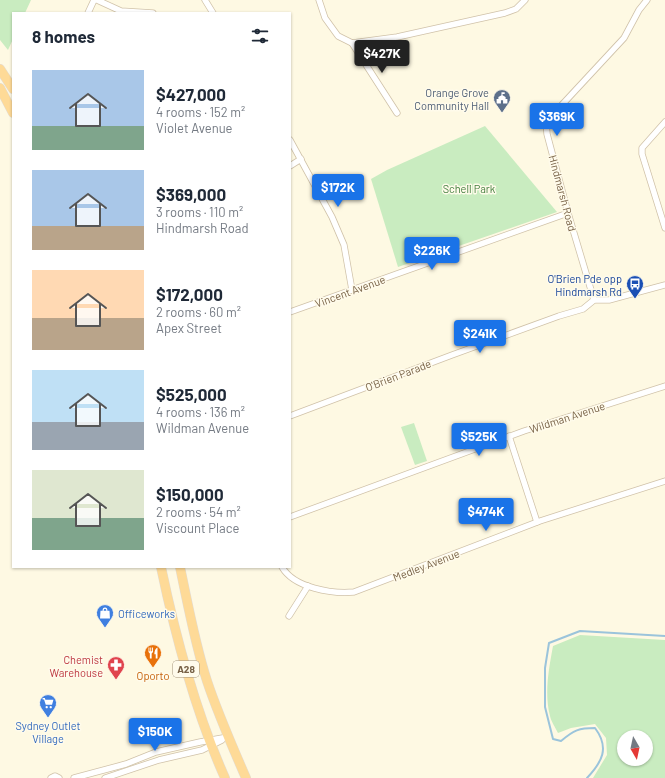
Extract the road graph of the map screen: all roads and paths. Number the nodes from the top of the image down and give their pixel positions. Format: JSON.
{"nodes":[{"id":1,"x":95,"y":0,"type":"edge"},
{"id":2,"x":205,"y":0,"type":"edge"},
{"id":3,"x":319,"y":0,"type":"edge"},
{"id":4,"x":525,"y":0,"type":"edge"},
{"id":5,"x":647,"y":0,"type":"edge"},
{"id":6,"x":89,"y":12,"type":"edge"},
{"id":7,"x":142,"y":12,"type":"edge"},
{"id":8,"x":212,"y":12,"type":"edge"},
{"id":9,"x":352,"y":44,"type":"junction"},
{"id":10,"x":0,"y":69,"type":"edge"},
{"id":11,"x":12,"y":87,"type":"edge"},
{"id":12,"x":0,"y":88,"type":"edge"},
{"id":13,"x":12,"y":111,"type":"edge"},
{"id":14,"x":397,"y":113,"type":"dead end"},
{"id":15,"x":665,"y":122,"type":"edge"},
{"id":16,"x":291,"y":142,"type":"edge"},
{"id":17,"x":301,"y":159,"type":"junction"},
{"id":18,"x":291,"y":165,"type":"edge"},
{"id":19,"x":568,"y":213,"type":"junction"},
{"id":20,"x":665,"y":228,"type":"edge"},
{"id":21,"x":665,"y":285,"type":"edge"},
{"id":22,"x":352,"y":290,"type":"junction"},
{"id":23,"x":594,"y":300,"type":"junction"},
{"id":24,"x":291,"y":312,"type":"edge"},
{"id":25,"x":665,"y":386,"type":"edge"},
{"id":26,"x":291,"y":416,"type":"edge"},
{"id":27,"x":509,"y":436,"type":"junction"},
{"id":28,"x":665,"y":481,"type":"edge"},
{"id":29,"x":291,"y":517,"type":"edge"},
{"id":30,"x":537,"y":522,"type":"junction"},
{"id":31,"x":161,"y":568,"type":"edge"},
{"id":32,"x":180,"y":568,"type":"edge"},
{"id":33,"x":283,"y":568,"type":"edge"},
{"id":34,"x":308,"y":586,"type":"junction"},
{"id":35,"x":289,"y":616,"type":"dead end"},
{"id":36,"x":228,"y":737,"type":"junction"},
{"id":37,"x":210,"y":743,"type":"junction"},
{"id":38,"x":51,"y":778,"type":"edge"},
{"id":39,"x":59,"y":778,"type":"edge"},
{"id":40,"x":74,"y":778,"type":"edge"},
{"id":41,"x":105,"y":778,"type":"edge"},
{"id":42,"x":225,"y":778,"type":"edge"},
{"id":43,"x":246,"y":778,"type":"edge"}],
"edges":[{"from":1,"to":6,"type":"street"},
{"from":1,"to":7,"type":"street"},
{"from":2,"to":8,"type":"street"},
{"from":3,"to":9,"type":"street"},
{"from":4,"to":9,"type":"street"},
{"from":5,"to":19,"type":"street","name":"Hindmarsh Road"},
{"from":9,"to":14,"type":"street"},
{"from":10,"to":11,"type":"highway"},
{"from":12,"to":13,"type":"highway"},
{"from":15,"to":20,"type":"street"},
{"from":16,"to":17,"type":"street"},
{"from":17,"to":18,"type":"street"},
{"from":17,"to":22,"type":"street"},
{"from":19,"to":22,"type":"street","name":"Vincent Avenue"},
{"from":19,"to":23,"type":"street","name":"Hindmarsh Road"},
{"from":21,"to":23,"type":"street","name":"O'Brien Parade"},
{"from":22,"to":24,"type":"street","name":"Vincent Avenue"},
{"from":23,"to":26,"type":"street","name":"O'Brien Parade"},
{"from":25,"to":27,"type":"street","name":"Wildman Avenue"},
{"from":27,"to":29,"type":"street","name":"Wildman Avenue"},
{"from":27,"to":30,"type":"street"},
{"from":28,"to":30,"type":"street","name":"Medley Avenue"},
{"from":30,"to":34,"type":"street","name":"Medley Avenue"},
{"from":31,"to":37,"type":"highway","number":"A28"},
{"from":32,"to":36,"type":"highway","number":"A28"},
{"from":33,"to":34,"type":"street","name":"Medley Avenue"},
{"from":34,"to":35,"type":"street"},
{"from":36,"to":37,"type":"street"},
{"from":36,"to":43,"type":"highway","number":"A28"},
{"from":37,"to":40,"type":"street"},
{"from":37,"to":41,"type":"street"},
{"from":37,"to":42,"type":"highway","number":"A28"},
{"from":38,"to":39,"type":"street"}]}
